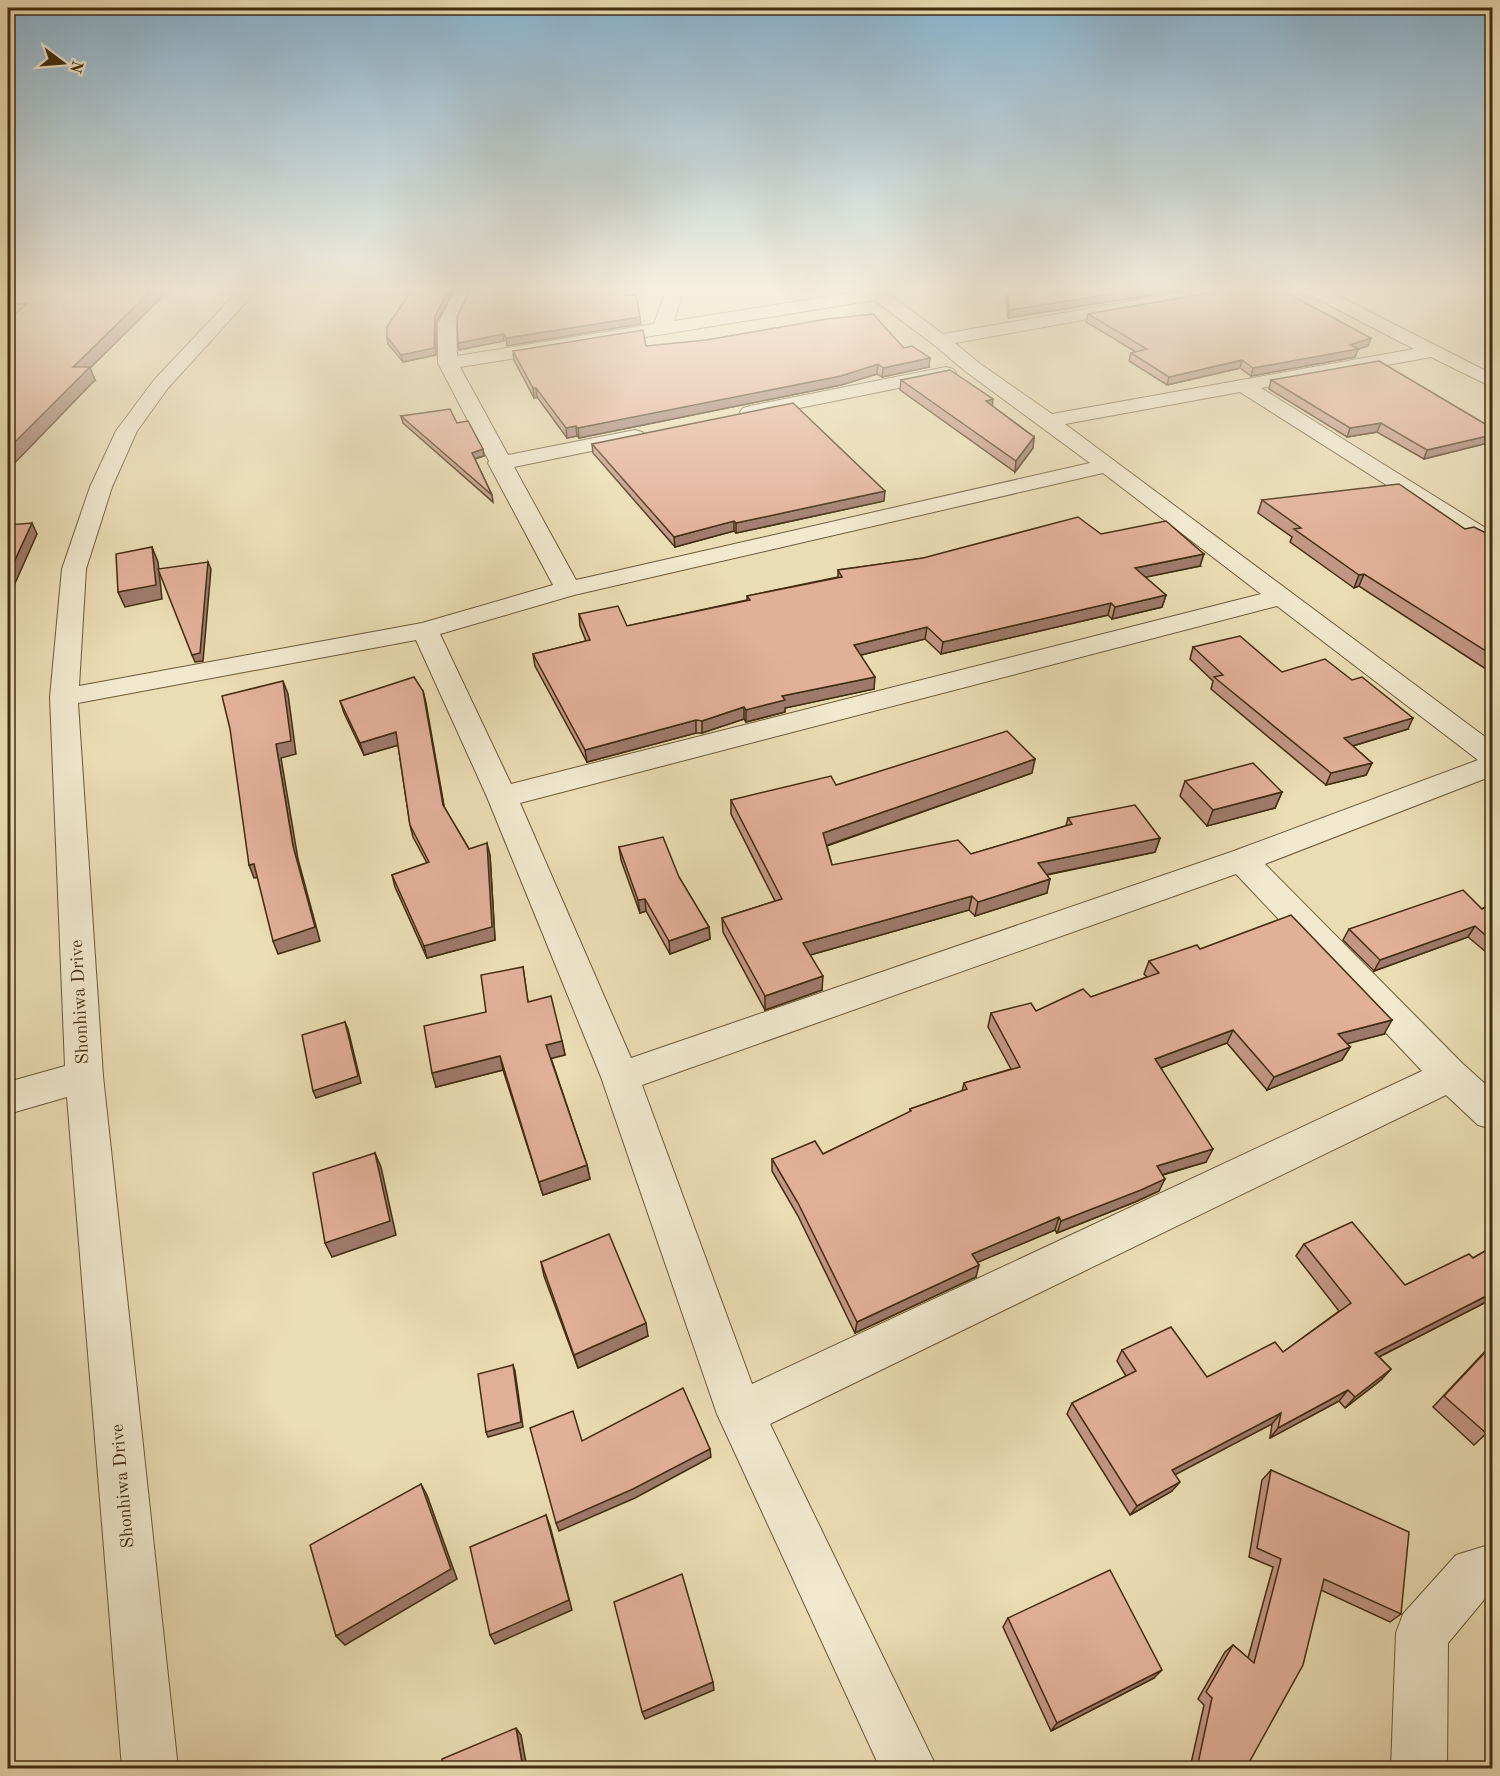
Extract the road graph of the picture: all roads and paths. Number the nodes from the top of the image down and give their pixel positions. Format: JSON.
{"nodes":[{"id":1,"x":173,"y":371,"type":"edge"},
{"id":2,"x":452,"y":371,"type":"edge"},
{"id":3,"x":958,"y":371,"type":"edge"},
{"id":4,"x":976,"y":371,"type":"edge"},
{"id":5,"x":1321,"y":371,"type":"edge"},
{"id":6,"x":1472,"y":371,"type":"edge"},
{"id":7,"x":1492,"y":381,"type":"edge"},
{"id":8,"x":1242,"y":385,"type":"junction"},
{"id":9,"x":730,"y":417,"type":"edge"},
{"id":10,"x":1048,"y":421,"type":"junction"},
{"id":11,"x":649,"y":433,"type":"edge"},
{"id":12,"x":500,"y":463,"type":"junction"},
{"id":13,"x":1106,"y":466,"type":"junction"},
{"id":14,"x":1492,"y":542,"type":"edge"},
{"id":15,"x":568,"y":589,"type":"junction"},
{"id":16,"x":1281,"y":597,"type":"junction"},
{"id":17,"x":425,"y":630,"type":"junction"},
{"id":18,"x":64,"y":697,"type":"junction"},
{"id":19,"x":1492,"y":756,"type":"edge"},
{"id":20,"x":1492,"y":765,"type":"edge"},
{"id":21,"x":502,"y":797,"type":"junction"},
{"id":22,"x":1242,"y":860,"type":"junction"},
{"id":23,"x":1450,"y":1075,"type":"junction"},
{"id":24,"x":84,"y":1076,"type":"junction"},
{"id":25,"x":620,"y":1077,"type":"junction"},
{"id":26,"x":8,"y":1098,"type":"edge"},
{"id":27,"x":1492,"y":1113,"type":"edge"},
{"id":28,"x":740,"y":1414,"type":"junction"},
{"id":29,"x":1492,"y":1569,"type":"edge"},
{"id":30,"x":150,"y":1768,"type":"edge"},
{"id":31,"x":909,"y":1768,"type":"edge"},
{"id":32,"x":1419,"y":1768,"type":"edge"}],
"edges":[{"from":1,"to":18,"type":"street","name":"Shonhiwa Drive"},
{"from":2,"to":12,"type":"street"},
{"from":3,"to":9,"type":"street"},
{"from":4,"to":10,"type":"street"},
{"from":5,"to":8,"type":"street"},
{"from":6,"to":7,"type":"street"},
{"from":8,"to":10,"type":"street"},
{"from":8,"to":14,"type":"street"},
{"from":10,"to":13,"type":"street"},
{"from":11,"to":12,"type":"street"},
{"from":12,"to":15,"type":"street"},
{"from":13,"to":15,"type":"street"},
{"from":13,"to":16,"type":"street"},
{"from":15,"to":17,"type":"street"},
{"from":16,"to":19,"type":"street"},
{"from":16,"to":21,"type":"street"},
{"from":17,"to":18,"type":"street"},
{"from":17,"to":21,"type":"street"},
{"from":18,"to":24,"type":"street","name":"Shonhiwa Drive"},
{"from":20,"to":22,"type":"street"},
{"from":21,"to":25,"type":"street"},
{"from":22,"to":23,"type":"street"},
{"from":22,"to":25,"type":"street"},
{"from":23,"to":27,"type":"street"},
{"from":23,"to":28,"type":"street"},
{"from":24,"to":26,"type":"street"},
{"from":24,"to":30,"type":"street","name":"Shonhiwa Drive"},
{"from":25,"to":28,"type":"street"},
{"from":28,"to":31,"type":"street"},
{"from":29,"to":32,"type":"street"}]}
